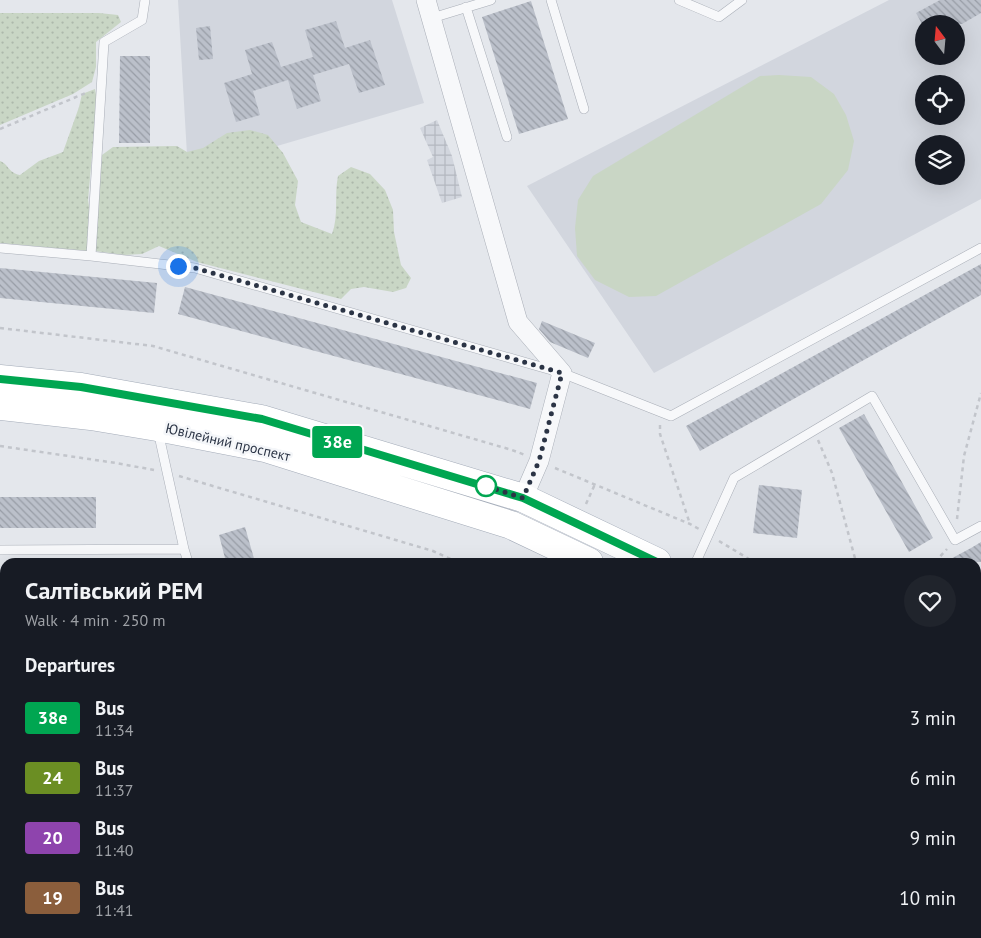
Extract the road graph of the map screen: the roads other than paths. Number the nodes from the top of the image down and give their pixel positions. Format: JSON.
{"nodes":[{"id":1,"x":145,"y":0,"type":"edge"},
{"id":2,"x":491,"y":0,"type":"edge"},
{"id":3,"x":551,"y":0,"type":"edge"},
{"id":4,"x":679,"y":0,"type":"edge"},
{"id":5,"x":742,"y":0,"type":"edge"},
{"id":6,"x":466,"y":7,"type":"junction"},
{"id":7,"x":429,"y":9,"type":"edge"},
{"id":8,"x":584,"y":109,"type":"dead end"},
{"id":9,"x":507,"y":137,"type":"dead end"},
{"id":10,"x":0,"y":248,"type":"edge"},
{"id":11,"x":981,"y":248,"type":"edge"},
{"id":12,"x":91,"y":256,"type":"junction"},
{"id":13,"x":562,"y":373,"type":"junction"},
{"id":14,"x":0,"y":379,"type":"edge"},
{"id":15,"x":0,"y":406,"type":"edge"},
{"id":16,"x":157,"y":427,"type":"junction"},
{"id":17,"x":523,"y":498,"type":"junction"},
{"id":18,"x":511,"y":525,"type":"junction"},
{"id":19,"x":981,"y":526,"type":"edge"},
{"id":20,"x":184,"y":549,"type":"junction"},
{"id":21,"x":0,"y":550,"type":"edge"},
{"id":22,"x":187,"y":558,"type":"edge"},
{"id":23,"x":581,"y":558,"type":"edge"},
{"id":24,"x":649,"y":558,"type":"edge"},
{"id":25,"x":698,"y":558,"type":"edge"}],
"edges":[{"from":1,"to":12,"type":"lane"},
{"from":2,"to":6,"type":"lane"},
{"from":3,"to":8,"type":"lane"},
{"from":4,"to":5,"type":"lane"},
{"from":6,"to":7,"type":"lane"},
{"from":6,"to":9,"type":"lane"},
{"from":7,"to":13,"type":"street"},
{"from":10,"to":12,"type":"lane"},
{"from":11,"to":13,"type":"lane"},
{"from":12,"to":13,"type":"lane"},
{"from":13,"to":17,"type":"street"},
{"from":14,"to":17,"type":"main road","name":"Ювілейний проспект"},
{"from":15,"to":16,"type":"main road","name":"Ювілейний проспект"},
{"from":16,"to":18,"type":"main road","name":"Ювілейний проспект"},
{"from":16,"to":20,"type":"lane"},
{"from":17,"to":18,"type":"main road"},
{"from":17,"to":24,"type":"main road","name":"Ювілейний проспект"},
{"from":18,"to":23,"type":"main road","name":"Ювілейний проспект"},
{"from":19,"to":25,"type":"lane"},
{"from":20,"to":21,"type":"lane"},
{"from":20,"to":22,"type":"lane"}]}
